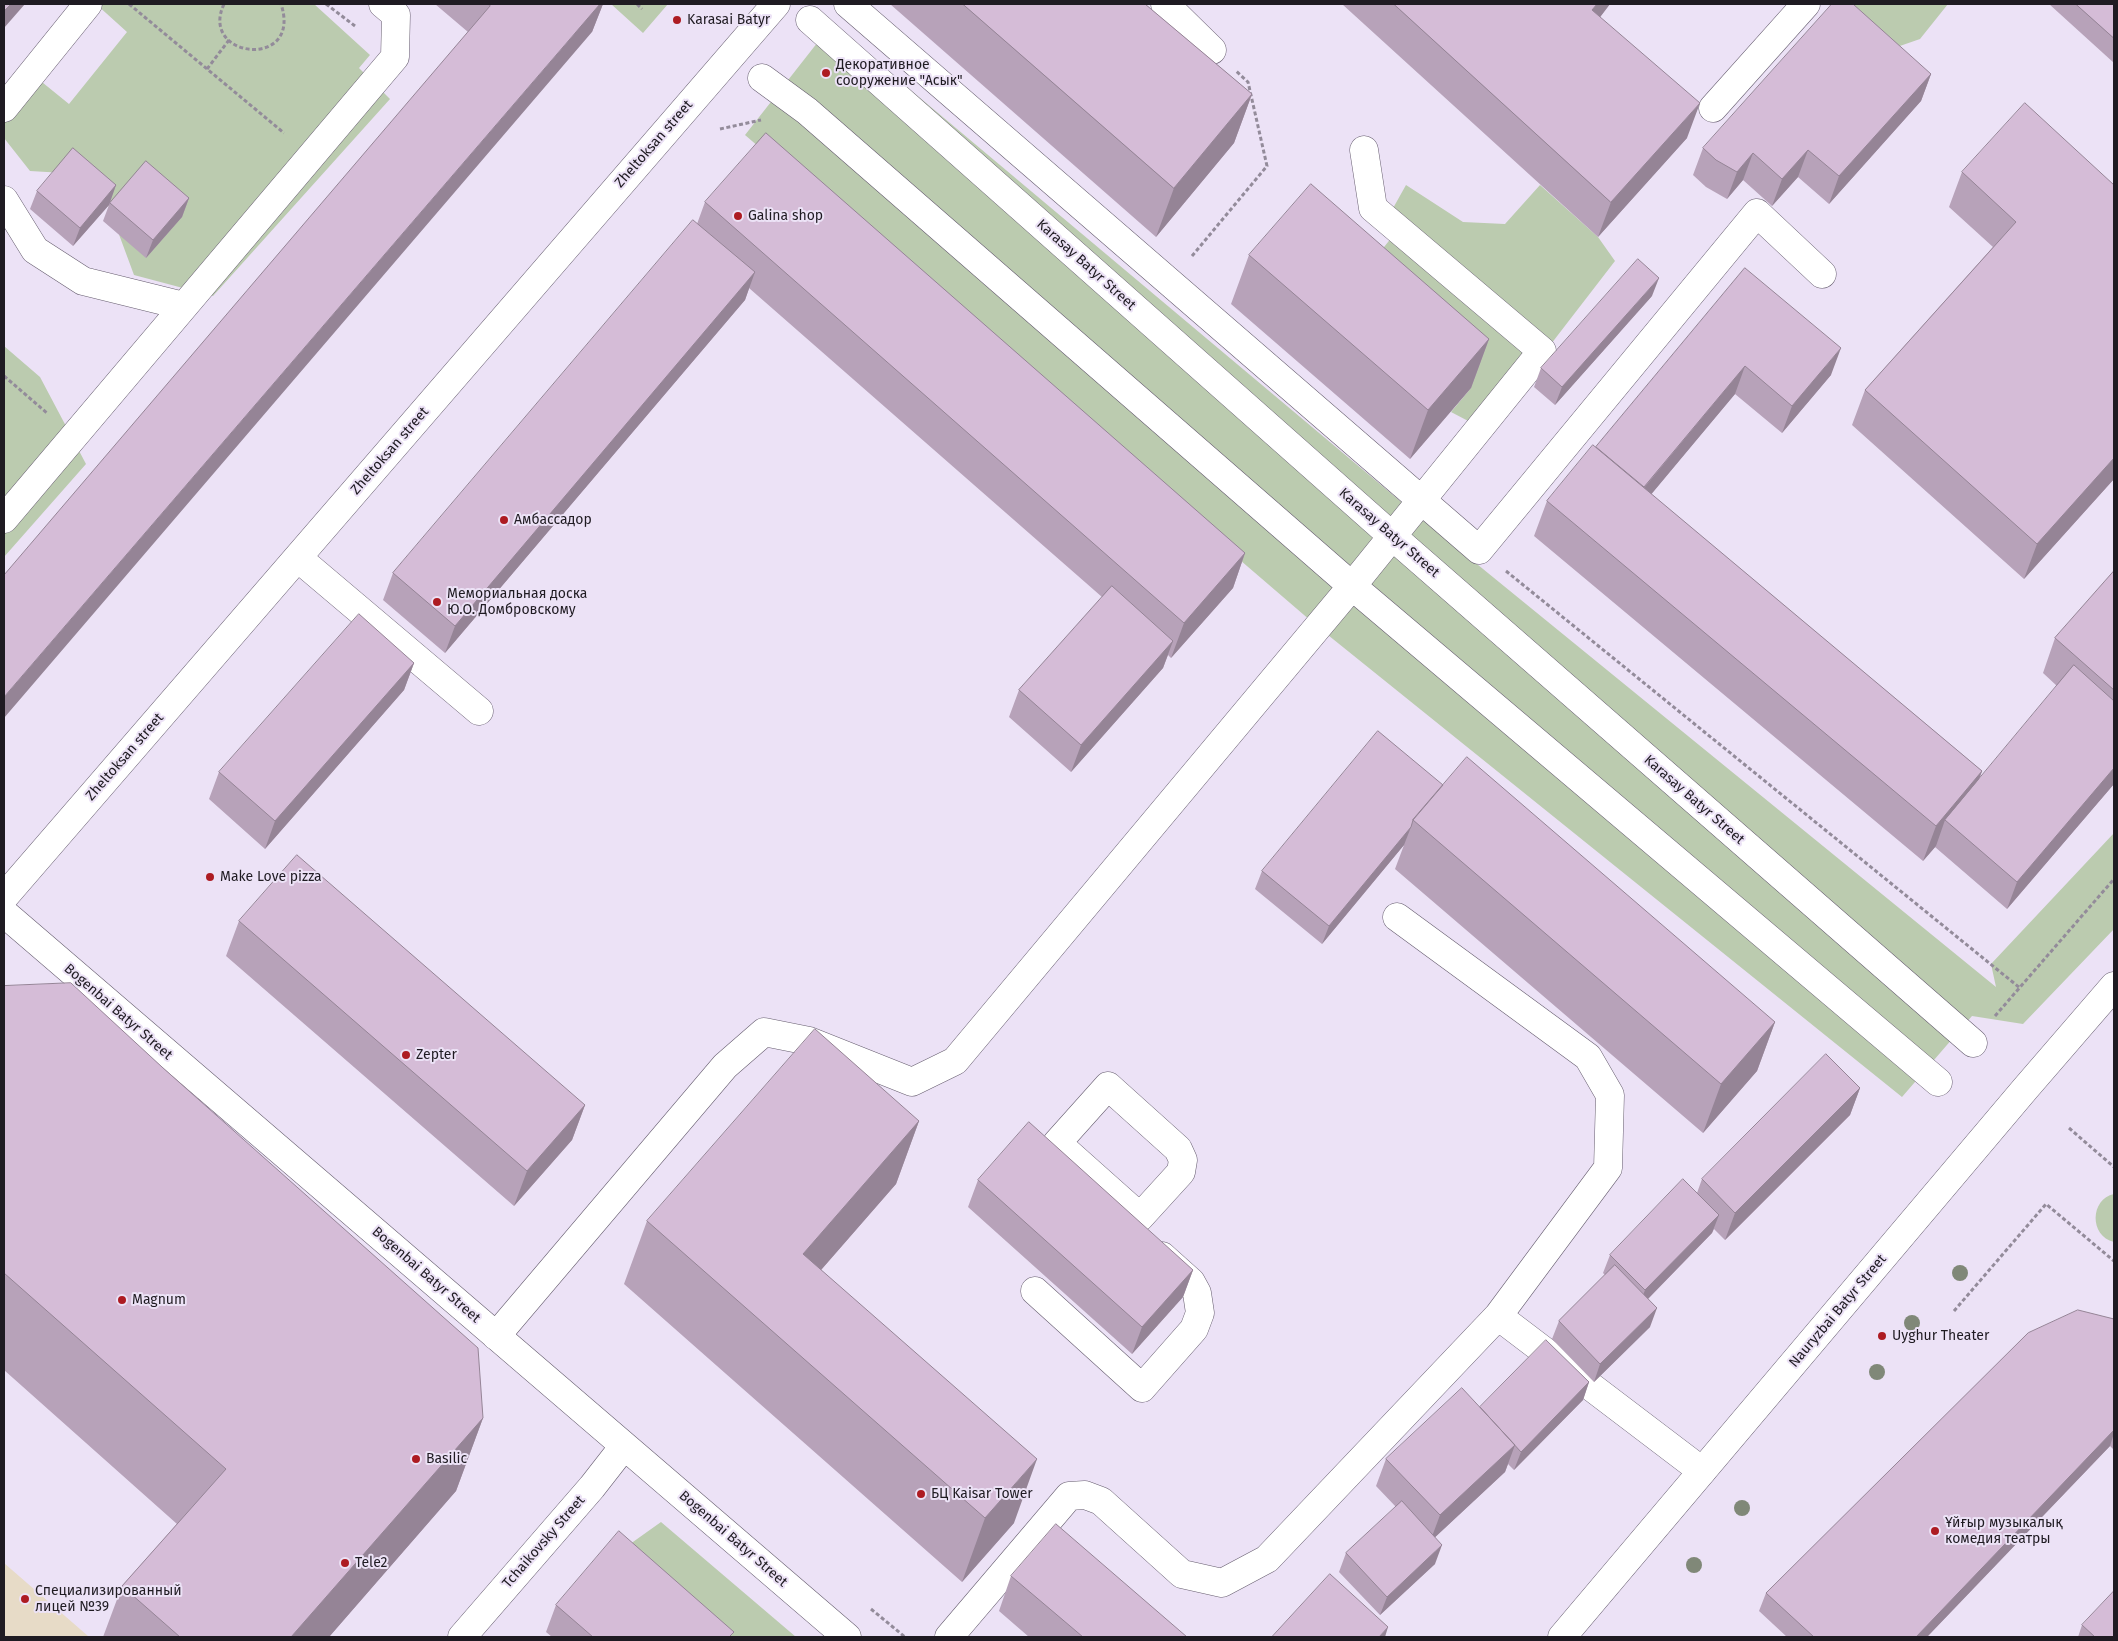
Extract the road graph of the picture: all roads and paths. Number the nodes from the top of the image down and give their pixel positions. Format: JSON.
{"nodes":[{"id":1,"x":88,"y":4,"type":"edge"},
{"id":2,"x":129,"y":4,"type":"edge"},
{"id":3,"x":224,"y":4,"type":"edge"},
{"id":4,"x":281,"y":4,"type":"edge"},
{"id":5,"x":383,"y":4,"type":"edge"},
{"id":6,"x":636,"y":4,"type":"edge"},
{"id":7,"x":640,"y":4,"type":"edge"},
{"id":8,"x":776,"y":4,"type":"edge"},
{"id":9,"x":848,"y":4,"type":"edge"},
{"id":10,"x":1165,"y":4,"type":"edge"},
{"id":11,"x":1806,"y":4,"type":"edge"},
{"id":12,"x":810,"y":20,"type":"dead end"},
{"id":13,"x":229,"y":40,"type":"junction"},
{"id":14,"x":1212,"y":50,"type":"joint"},
{"id":15,"x":207,"y":69,"type":"junction"},
{"id":16,"x":762,"y":78,"type":"dead end"},
{"id":17,"x":4,"y":108,"type":"edge"},
{"id":18,"x":1713,"y":108,"type":"dead end"},
{"id":19,"x":1364,"y":150,"type":"dead end"},
{"id":20,"x":311,"y":156,"type":"junction"},
{"id":21,"x":4,"y":200,"type":"edge"},
{"id":22,"x":1822,"y":274,"type":"dead end"},
{"id":23,"x":1170,"y":282,"type":"junction"},
{"id":24,"x":184,"y":306,"type":"junction"},
{"id":25,"x":4,"y":376,"type":"edge"},
{"id":26,"x":74,"y":436,"type":"junction"},
{"id":27,"x":1422,"y":501,"type":"junction"},
{"id":28,"x":4,"y":519,"type":"edge"},
{"id":29,"x":1392,"y":536,"type":"junction"},
{"id":30,"x":1479,"y":550,"type":"junction"},
{"id":31,"x":298,"y":558,"type":"junction"},
{"id":32,"x":1352,"y":586,"type":"junction"},
{"id":33,"x":479,"y":711,"type":"dead end"},
{"id":34,"x":2114,"y":879,"type":"edge"},
{"id":35,"x":4,"y":897,"type":"edge"},
{"id":36,"x":4,"y":913,"type":"edge"},
{"id":37,"x":1397,"y":917,"type":"dead end"},
{"id":38,"x":2114,"y":986,"type":"edge"},
{"id":39,"x":2020,"y":988,"type":"junction"},
{"id":40,"x":1972,"y":1043,"type":"joint"},
{"id":41,"x":1938,"y":1082,"type":"dead end"},
{"id":42,"x":2069,"y":1128,"type":"dead end"},
{"id":43,"x":2114,"y":1167,"type":"edge"},
{"id":44,"x":1140,"y":1217,"type":"junction"},
{"id":45,"x":2114,"y":1261,"type":"edge"},
{"id":46,"x":1035,"y":1291,"type":"dead end"},
{"id":47,"x":1954,"y":1311,"type":"dead end"},
{"id":48,"x":1498,"y":1316,"type":"junction"},
{"id":49,"x":496,"y":1336,"type":"junction"},
{"id":50,"x":624,"y":1446,"type":"junction"},
{"id":51,"x":1702,"y":1471,"type":"junction"},
{"id":52,"x":462,"y":1637,"type":"edge"},
{"id":53,"x":848,"y":1637,"type":"edge"},
{"id":54,"x":948,"y":1637,"type":"edge"},
{"id":55,"x":1562,"y":1637,"type":"edge"}],
"edges":[{"from":1,"to":17,"type":"street"},
{"from":2,"to":15,"type":"path"},
{"from":3,"to":13,"type":"path"},
{"from":4,"to":13,"type":"path"},
{"from":5,"to":20,"type":"street"},
{"from":6,"to":7,"type":"path"},
{"from":8,"to":31,"type":"street","name":"Zheltoksan street"},
{"from":9,"to":23,"type":"street"},
{"from":10,"to":14,"type":"street"},
{"from":11,"to":18,"type":"street"},
{"from":12,"to":29,"type":"street","name":"Karasay Batyr Street"},
{"from":13,"to":15,"type":"path"},
{"from":14,"to":23,"type":"path"},
{"from":15,"to":20,"type":"path"},
{"from":16,"to":32,"type":"street"},
{"from":19,"to":27,"type":"street"},
{"from":20,"to":24,"type":"street"},
{"from":21,"to":24,"type":"street"},
{"from":22,"to":30,"type":"street"},
{"from":23,"to":27,"type":"street"},
{"from":24,"to":26,"type":"street"},
{"from":25,"to":26,"type":"path"},
{"from":26,"to":28,"type":"street"},
{"from":27,"to":29,"type":"street"},
{"from":27,"to":30,"type":"street"},
{"from":29,"to":32,"type":"street"},
{"from":29,"to":40,"type":"street","name":"Karasay Batyr Street"},
{"from":30,"to":39,"type":"path"},
{"from":31,"to":33,"type":"street"},
{"from":31,"to":35,"type":"street","name":"Zheltoksan street"},
{"from":32,"to":41,"type":"street"},
{"from":32,"to":49,"type":"street"},
{"from":34,"to":39,"type":"path"},
{"from":36,"to":49,"type":"street","name":"Bogenbai Batyr Street"},
{"from":37,"to":48,"type":"street"},
{"from":38,"to":51,"type":"street","name":"Nauryzbai Batyr Street"},
{"from":39,"to":40,"type":"path"},
{"from":42,"to":43,"type":"path"},
{"from":44,"to":44,"type":"street"},
{"from":44,"to":46,"type":"street"},
{"from":45,"to":47,"type":"path"},
{"from":48,"to":51,"type":"street"},
{"from":48,"to":54,"type":"street"},
{"from":49,"to":50,"type":"street","name":"Bogenbai Batyr Street"},
{"from":50,"to":52,"type":"street","name":"Tchaikovsky Street"},
{"from":50,"to":53,"type":"street","name":"Bogenbai Batyr Street"},
{"from":51,"to":55,"type":"street","name":"Nauryzbai Batyr Street"}]}
